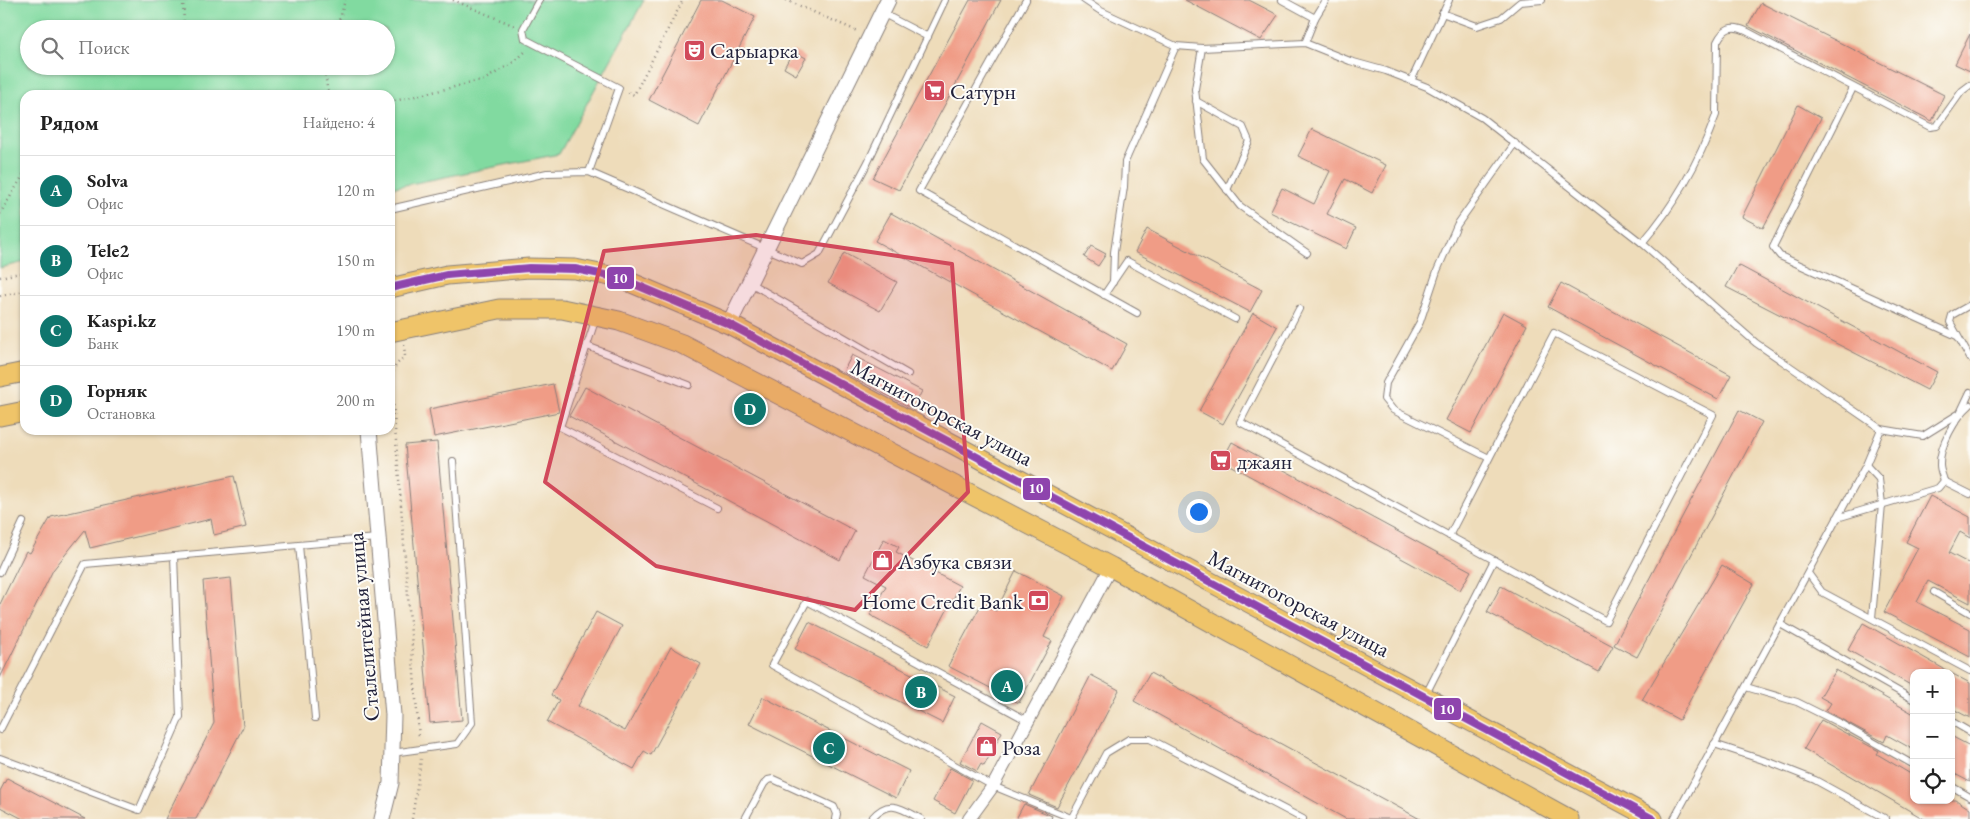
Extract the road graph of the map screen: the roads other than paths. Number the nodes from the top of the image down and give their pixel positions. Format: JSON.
{"nodes":[{"id":1,"x":539,"y":0,"type":"edge"},
{"id":2,"x":945,"y":0,"type":"edge"},
{"id":3,"x":1026,"y":0,"type":"edge"},
{"id":4,"x":1282,"y":0,"type":"edge"},
{"id":5,"x":1326,"y":0,"type":"edge"},
{"id":6,"x":1449,"y":0,"type":"edge"},
{"id":7,"x":1542,"y":0,"type":"edge"},
{"id":8,"x":1086,"y":1,"type":"edge"},
{"id":9,"x":885,"y":6,"type":"edge"},
{"id":10,"x":1442,"y":13,"type":"junction"},
{"id":11,"x":1315,"y":18,"type":"junction"},
{"id":12,"x":928,"y":37,"type":"junction"},
{"id":13,"x":1305,"y":43,"type":"junction"},
{"id":14,"x":1176,"y":46,"type":"junction"},
{"id":15,"x":1202,"y":48,"type":"junction"},
{"id":16,"x":1410,"y":81,"type":"junction"},
{"id":17,"x":1970,"y":85,"type":"edge"},
{"id":18,"x":1853,"y":88,"type":"junction"},
{"id":19,"x":1196,"y":101,"type":"junction"},
{"id":20,"x":1515,"y":143,"type":"junction"},
{"id":21,"x":589,"y":172,"type":"junction"},
{"id":22,"x":1227,"y":190,"type":"junction"},
{"id":23,"x":395,"y":208,"type":"edge"},
{"id":24,"x":1642,"y":243,"type":"junction"},
{"id":25,"x":765,"y":249,"type":"junction"},
{"id":26,"x":1307,"y":253,"type":"dead end"},
{"id":27,"x":749,"y":282,"type":"junction"},
{"id":28,"x":1113,"y":282,"type":"junction"},
{"id":29,"x":395,"y":287,"type":"edge"},
{"id":30,"x":1104,"y":295,"type":"junction"},
{"id":31,"x":1970,"y":305,"type":"edge"},
{"id":32,"x":1299,"y":309,"type":"dead end"},
{"id":33,"x":1137,"y":313,"type":"dead end"},
{"id":34,"x":596,"y":316,"type":"junction"},
{"id":35,"x":1235,"y":319,"type":"dead end"},
{"id":36,"x":728,"y":324,"type":"junction"},
{"id":37,"x":396,"y":331,"type":"edge"},
{"id":38,"x":1956,"y":336,"type":"junction"},
{"id":39,"x":586,"y":346,"type":"junction"},
{"id":40,"x":1970,"y":358,"type":"edge"},
{"id":41,"x":20,"y":373,"type":"edge"},
{"id":42,"x":908,"y":374,"type":"dead end"},
{"id":43,"x":0,"y":377,"type":"edge"},
{"id":44,"x":689,"y":385,"type":"dead end"},
{"id":45,"x":1970,"y":392,"type":"edge"},
{"id":46,"x":1970,"y":405,"type":"edge"},
{"id":47,"x":20,"y":412,"type":"edge"},
{"id":48,"x":1960,"y":413,"type":"junction"},
{"id":49,"x":0,"y":416,"type":"edge"},
{"id":50,"x":1881,"y":429,"type":"junction"},
{"id":51,"x":369,"y":435,"type":"edge"},
{"id":52,"x":1489,"y":458,"type":"junction"},
{"id":53,"x":453,"y":461,"type":"dead end"},
{"id":54,"x":1866,"y":465,"type":"junction"},
{"id":55,"x":1944,"y":481,"type":"junction"},
{"id":56,"x":1970,"y":494,"type":"edge"},
{"id":57,"x":1882,"y":504,"type":"junction"},
{"id":58,"x":717,"y":508,"type":"dead end"},
{"id":59,"x":1837,"y":518,"type":"junction"},
{"id":60,"x":23,"y":522,"type":"dead end"},
{"id":61,"x":1449,"y":536,"type":"junction"},
{"id":62,"x":377,"y":538,"type":"junction"},
{"id":63,"x":299,"y":545,"type":"junction"},
{"id":64,"x":174,"y":556,"type":"junction"},
{"id":65,"x":1494,"y":560,"type":"junction"},
{"id":66,"x":1111,"y":567,"type":"junction"},
{"id":67,"x":0,"y":572,"type":"edge"},
{"id":68,"x":1808,"y":573,"type":"junction"},
{"id":69,"x":1934,"y":592,"type":"dead end"},
{"id":70,"x":1970,"y":613,"type":"edge"},
{"id":71,"x":1872,"y":618,"type":"junction"},
{"id":72,"x":1780,"y":624,"type":"junction"},
{"id":73,"x":1970,"y":671,"type":"edge"},
{"id":74,"x":1746,"y":687,"type":"junction"},
{"id":75,"x":1424,"y":697,"type":"junction"},
{"id":76,"x":1910,"y":698,"type":"edge"},
{"id":77,"x":315,"y":718,"type":"dead end"},
{"id":78,"x":1028,"y":721,"type":"junction"},
{"id":79,"x":1955,"y":723,"type":"edge"},
{"id":80,"x":0,"y":730,"type":"edge"},
{"id":81,"x":1970,"y":732,"type":"edge"},
{"id":82,"x":1714,"y":744,"type":"junction"},
{"id":83,"x":392,"y":752,"type":"junction"},
{"id":84,"x":0,"y":758,"type":"edge"},
{"id":85,"x":1910,"y":763,"type":"edge"},
{"id":86,"x":994,"y":786,"type":"junction"},
{"id":87,"x":1955,"y":788,"type":"edge"},
{"id":88,"x":1970,"y":797,"type":"edge"},
{"id":89,"x":382,"y":819,"type":"edge"},
{"id":90,"x":745,"y":819,"type":"edge"},
{"id":91,"x":836,"y":819,"type":"edge"},
{"id":92,"x":871,"y":819,"type":"edge"},
{"id":93,"x":921,"y":819,"type":"edge"},
{"id":94,"x":970,"y":819,"type":"edge"},
{"id":95,"x":1071,"y":819,"type":"edge"},
{"id":96,"x":1303,"y":819,"type":"edge"},
{"id":97,"x":1569,"y":819,"type":"edge"},
{"id":98,"x":1653,"y":819,"type":"edge"},
{"id":99,"x":1674,"y":819,"type":"edge"},
{"id":100,"x":1886,"y":819,"type":"edge"}],
"edges":[{"from":1,"to":21,"type":"lane"},
{"from":2,"to":12,"type":"lane"},
{"from":3,"to":30,"type":"lane"},
{"from":4,"to":11,"type":"lane"},
{"from":5,"to":11,"type":"lane"},
{"from":6,"to":10,"type":"lane"},
{"from":7,"to":10,"type":"lane"},
{"from":8,"to":14,"type":"lane"},
{"from":9,"to":12,"type":"lane"},
{"from":9,"to":25,"type":"street"},
{"from":10,"to":16,"type":"lane"},
{"from":11,"to":13,"type":"lane"},
{"from":12,"to":25,"type":"lane"},
{"from":13,"to":15,"type":"lane"},
{"from":13,"to":16,"type":"lane"},
{"from":14,"to":15,"type":"lane"},
{"from":14,"to":28,"type":"lane"},
{"from":15,"to":19,"type":"lane"},
{"from":16,"to":20,"type":"lane"},
{"from":17,"to":18,"type":"lane"},
{"from":18,"to":24,"type":"lane"},
{"from":18,"to":38,"type":"lane"},
{"from":19,"to":22,"type":"lane"},
{"from":19,"to":22,"type":"lane"},
{"from":20,"to":24,"type":"lane"},
{"from":20,"to":52,"type":"lane"},
{"from":21,"to":23,"type":"lane"},
{"from":21,"to":25,"type":"lane"},
{"from":22,"to":26,"type":"lane"},
{"from":24,"to":50,"type":"lane"},
{"from":25,"to":27,"type":"street"},
{"from":27,"to":36,"type":"street"},
{"from":27,"to":42,"type":"lane"},
{"from":28,"to":30,"type":"lane"},
{"from":28,"to":35,"type":"lane"},
{"from":29,"to":36,"type":"main road","name":"Магнитогорская улица"},
{"from":30,"to":33,"type":"lane"},
{"from":31,"to":38,"type":"lane"},
{"from":32,"to":61,"type":"lane"},
{"from":34,"to":37,"type":"main road"},
{"from":34,"to":39,"type":"lane"},
{"from":34,"to":66,"type":"main road"},
{"from":36,"to":75,"type":"main road","name":"Магнитогорская улица"},
{"from":38,"to":40,"type":"lane"},
{"from":39,"to":44,"type":"lane"},
{"from":39,"to":58,"type":"lane"},
{"from":41,"to":43,"type":"main road"},
{"from":45,"to":48,"type":"lane"},
{"from":46,"to":48,"type":"lane"},
{"from":47,"to":49,"type":"main road"},
{"from":48,"to":50,"type":"lane"},
{"from":48,"to":55,"type":"lane"},
{"from":50,"to":54,"type":"lane"},
{"from":51,"to":62,"type":"street","name":"Сталелитейная улица"},
{"from":52,"to":61,"type":"lane"},
{"from":52,"to":65,"type":"lane"},
{"from":53,"to":83,"type":"lane"},
{"from":54,"to":57,"type":"lane"},
{"from":54,"to":59,"type":"lane"},
{"from":55,"to":56,"type":"lane"},
{"from":55,"to":57,"type":"lane"},
{"from":57,"to":59,"type":"lane"},
{"from":57,"to":71,"type":"lane"},
{"from":59,"to":68,"type":"lane"},
{"from":60,"to":67,"type":"lane"},
{"from":61,"to":65,"type":"lane"},
{"from":62,"to":63,"type":"lane"},
{"from":62,"to":83,"type":"street","name":"Сталелитейная улица"},
{"from":63,"to":64,"type":"lane"},
{"from":63,"to":77,"type":"lane"},
{"from":64,"to":80,"type":"lane"},
{"from":64,"to":84,"type":"lane"},
{"from":65,"to":75,"type":"lane"},
{"from":66,"to":78,"type":"street"},
{"from":66,"to":97,"type":"main road"},
{"from":68,"to":71,"type":"lane"},
{"from":68,"to":72,"type":"lane"},
{"from":69,"to":70,"type":"lane"},
{"from":71,"to":73,"type":"lane"},
{"from":72,"to":74,"type":"lane"},
{"from":72,"to":76,"type":"lane"},
{"from":74,"to":82,"type":"lane"},
{"from":74,"to":85,"type":"lane"},
{"from":75,"to":98,"type":"main road","name":"Магнитогорская улица"},
{"from":78,"to":86,"type":"street"},
{"from":78,"to":86,"type":"lane"},
{"from":79,"to":81,"type":"lane"},
{"from":82,"to":99,"type":"lane"},
{"from":82,"to":100,"type":"lane"},
{"from":83,"to":89,"type":"street","name":"Сталелитейная улица"},
{"from":86,"to":94,"type":"street"},
{"from":86,"to":95,"type":"lane"},
{"from":87,"to":88,"type":"lane"},
{"from":90,"to":91,"type":"lane"},
{"from":92,"to":93,"type":"lane"},
{"from":95,"to":96,"type":"lane"}]}
